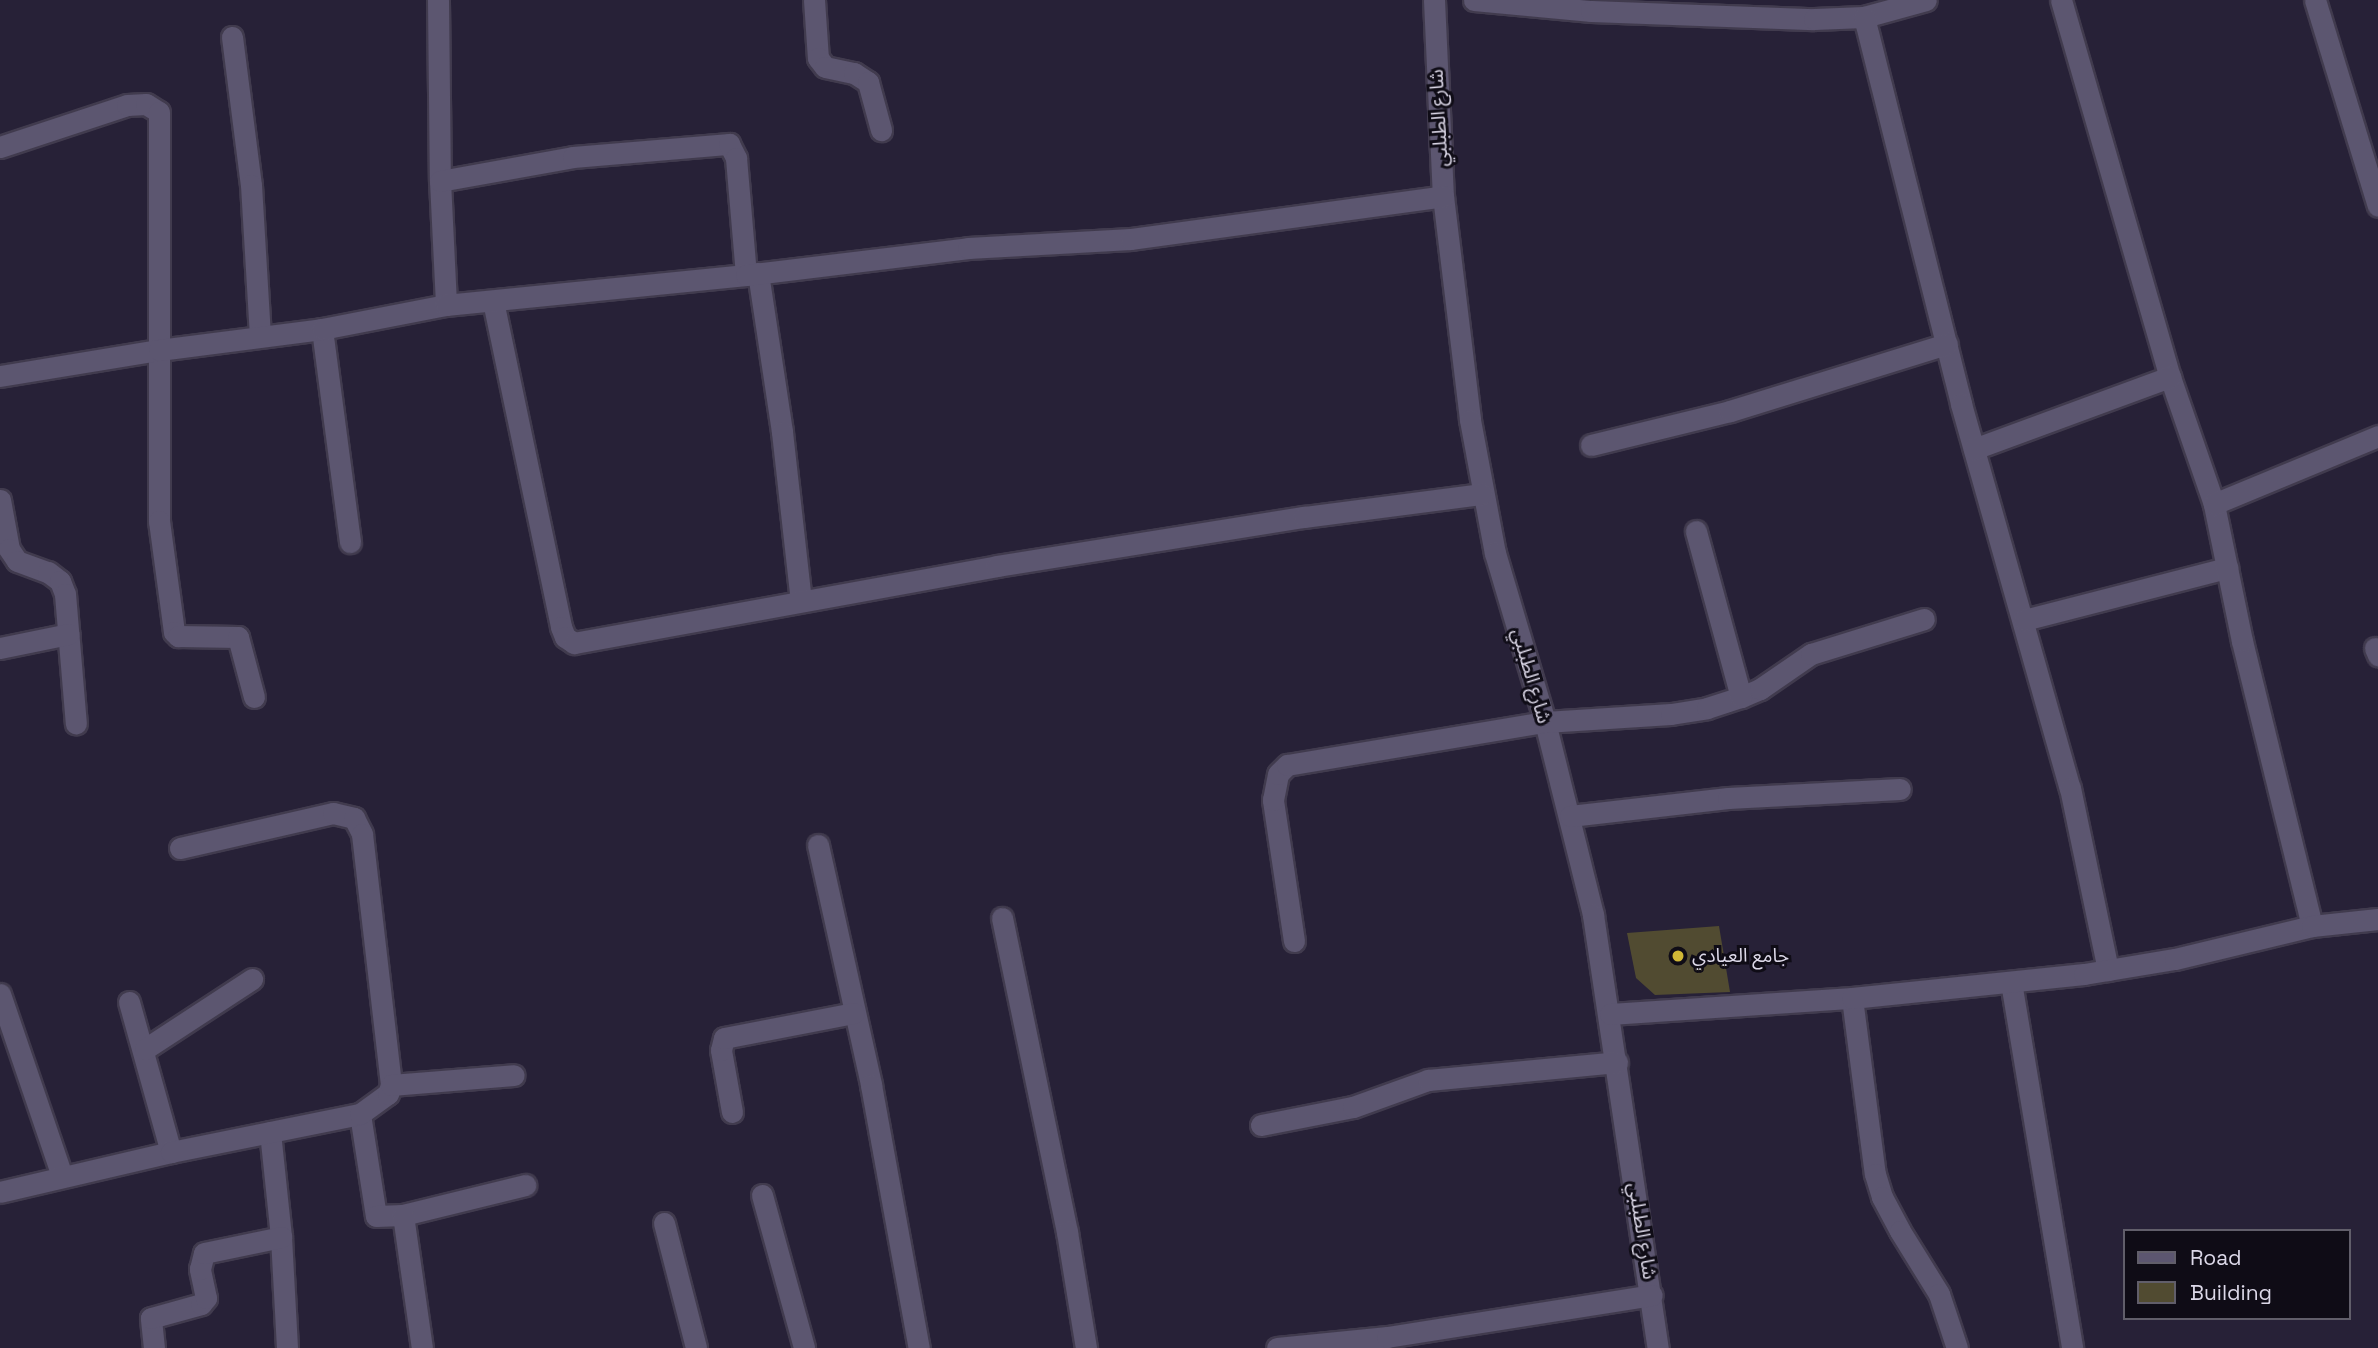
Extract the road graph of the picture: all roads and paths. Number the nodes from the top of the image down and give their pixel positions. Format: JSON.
{"nodes":[{"id":1,"x":438,"y":0,"type":"edge"},
{"id":2,"x":814,"y":0,"type":"edge"},
{"id":3,"x":1434,"y":0,"type":"edge"},
{"id":4,"x":1474,"y":0,"type":"edge"},
{"id":5,"x":1926,"y":0,"type":"edge"},
{"id":6,"x":2061,"y":0,"type":"edge"},
{"id":7,"x":2315,"y":0,"type":"edge"},
{"id":8,"x":1850,"y":12,"type":"edge"},
{"id":9,"x":232,"y":37,"type":"dead end"},
{"id":10,"x":881,"y":130,"type":"dead end"},
{"id":11,"x":0,"y":147,"type":"edge"},
{"id":12,"x":440,"y":181,"type":"junction"},
{"id":13,"x":1443,"y":196,"type":"junction"},
{"id":14,"x":2378,"y":206,"type":"edge"},
{"id":15,"x":752,"y":274,"type":"junction"},
{"id":16,"x":493,"y":301,"type":"junction"},
{"id":17,"x":446,"y":304,"type":"junction"},
{"id":18,"x":321,"y":329,"type":"junction"},
{"id":19,"x":260,"y":336,"type":"junction"},
{"id":20,"x":1947,"y":344,"type":"junction"},
{"id":21,"x":159,"y":350,"type":"junction"},
{"id":22,"x":0,"y":376,"type":"edge"},
{"id":23,"x":2170,"y":377,"type":"junction"},
{"id":24,"x":2378,"y":436,"type":"edge"},
{"id":25,"x":1591,"y":445,"type":"dead end"},
{"id":26,"x":1974,"y":449,"type":"junction"},
{"id":27,"x":1482,"y":494,"type":"junction"},
{"id":28,"x":0,"y":500,"type":"edge"},
{"id":29,"x":2214,"y":504,"type":"junction"},
{"id":30,"x":1696,"y":531,"type":"dead end"},
{"id":31,"x":349,"y":542,"type":"dead end"},
{"id":32,"x":2227,"y":568,"type":"junction"},
{"id":33,"x":801,"y":601,"type":"junction"},
{"id":34,"x":1924,"y":619,"type":"dead end"},
{"id":35,"x":2024,"y":620,"type":"junction"},
{"id":36,"x":69,"y":634,"type":"junction"},
{"id":37,"x":0,"y":648,"type":"edge"},
{"id":38,"x":254,"y":697,"type":"dead end"},
{"id":39,"x":1741,"y":697,"type":"junction"},
{"id":40,"x":1545,"y":722,"type":"junction"},
{"id":41,"x":76,"y":724,"type":"dead end"},
{"id":42,"x":1900,"y":789,"type":"dead end"},
{"id":43,"x":1570,"y":816,"type":"junction"},
{"id":44,"x":818,"y":845,"type":"dead end"},
{"id":45,"x":180,"y":848,"type":"dead end"},
{"id":46,"x":1002,"y":918,"type":"dead end"},
{"id":47,"x":2378,"y":919,"type":"edge"},
{"id":48,"x":2312,"y":926,"type":"junction"},
{"id":49,"x":1294,"y":941,"type":"dead end"},
{"id":50,"x":2108,"y":970,"type":"junction"},
{"id":51,"x":252,"y":979,"type":"dead end"},
{"id":52,"x":2011,"y":982,"type":"junction"},
{"id":53,"x":0,"y":994,"type":"edge"},
{"id":54,"x":1852,"y":998,"type":"junction"},
{"id":55,"x":129,"y":1002,"type":"dead end"},
{"id":56,"x":854,"y":1013,"type":"junction"},
{"id":57,"x":1609,"y":1014,"type":"junction"},
{"id":58,"x":145,"y":1049,"type":"junction"},
{"id":59,"x":1617,"y":1062,"type":"junction"},
{"id":60,"x":514,"y":1075,"type":"dead end"},
{"id":61,"x":391,"y":1085,"type":"junction"},
{"id":62,"x":732,"y":1112,"type":"dead end"},
{"id":63,"x":360,"y":1114,"type":"junction"},
{"id":64,"x":1261,"y":1125,"type":"dead end"},
{"id":65,"x":270,"y":1132,"type":"junction"},
{"id":66,"x":171,"y":1152,"type":"junction"},
{"id":67,"x":62,"y":1176,"type":"junction"},
{"id":68,"x":525,"y":1185,"type":"dead end"},
{"id":69,"x":0,"y":1192,"type":"edge"},
{"id":70,"x":762,"y":1195,"type":"dead end"},
{"id":71,"x":403,"y":1215,"type":"junction"},
{"id":72,"x":664,"y":1223,"type":"dead end"},
{"id":73,"x":281,"y":1237,"type":"junction"},
{"id":74,"x":1652,"y":1295,"type":"junction"},
{"id":75,"x":1388,"y":1343,"type":"edge"},
{"id":76,"x":154,"y":1348,"type":"edge"},
{"id":77,"x":287,"y":1348,"type":"edge"},
{"id":78,"x":422,"y":1348,"type":"edge"},
{"id":79,"x":696,"y":1348,"type":"edge"},
{"id":80,"x":804,"y":1348,"type":"edge"},
{"id":81,"x":919,"y":1348,"type":"edge"},
{"id":82,"x":1086,"y":1348,"type":"edge"},
{"id":83,"x":1277,"y":1348,"type":"edge"},
{"id":84,"x":1658,"y":1348,"type":"edge"},
{"id":85,"x":1957,"y":1348,"type":"edge"},
{"id":86,"x":2072,"y":1348,"type":"edge"}],
"edges":[{"from":1,"to":12,"type":"street"},
{"from":2,"to":10,"type":"street"},
{"from":3,"to":13,"type":"street","name":"شارع الطبلبي"},
{"from":4,"to":8,"type":"street"},
{"from":5,"to":8,"type":"street"},
{"from":6,"to":23,"type":"street"},
{"from":7,"to":14,"type":"street"},
{"from":8,"to":20,"type":"street"},
{"from":9,"to":19,"type":"street"},
{"from":11,"to":21,"type":"street"},
{"from":12,"to":15,"type":"street"},
{"from":12,"to":17,"type":"street"},
{"from":13,"to":15,"type":"street"},
{"from":13,"to":27,"type":"street","name":"شارع الطبلبي"},
{"from":15,"to":16,"type":"street"},
{"from":15,"to":33,"type":"street"},
{"from":16,"to":17,"type":"street"},
{"from":16,"to":33,"type":"street"},
{"from":17,"to":18,"type":"street"},
{"from":18,"to":19,"type":"street"},
{"from":18,"to":31,"type":"street"},
{"from":19,"to":21,"type":"street"},
{"from":20,"to":25,"type":"street"},
{"from":20,"to":26,"type":"street"},
{"from":21,"to":22,"type":"street"},
{"from":21,"to":38,"type":"street"},
{"from":23,"to":26,"type":"street"},
{"from":23,"to":29,"type":"street"},
{"from":24,"to":29,"type":"street"},
{"from":26,"to":35,"type":"street"},
{"from":27,"to":33,"type":"street"},
{"from":27,"to":40,"type":"street","name":"شارع الطبلبي"},
{"from":28,"to":36,"type":"street"},
{"from":29,"to":32,"type":"street"},
{"from":30,"to":39,"type":"street"},
{"from":32,"to":35,"type":"street"},
{"from":32,"to":48,"type":"street"},
{"from":34,"to":39,"type":"street"},
{"from":35,"to":50,"type":"street"},
{"from":36,"to":37,"type":"street"},
{"from":36,"to":41,"type":"street"},
{"from":39,"to":40,"type":"street"},
{"from":40,"to":43,"type":"street","name":"شارع الطبلبي"},
{"from":40,"to":49,"type":"street"},
{"from":42,"to":43,"type":"street"},
{"from":43,"to":57,"type":"street","name":"شارع الطبلبي"},
{"from":44,"to":56,"type":"street"},
{"from":45,"to":61,"type":"street"},
{"from":46,"to":82,"type":"street"},
{"from":47,"to":48,"type":"street"},
{"from":48,"to":50,"type":"street"},
{"from":50,"to":52,"type":"street"},
{"from":51,"to":58,"type":"street"},
{"from":52,"to":54,"type":"street"},
{"from":52,"to":86,"type":"street"},
{"from":53,"to":67,"type":"street"},
{"from":54,"to":57,"type":"street"},
{"from":54,"to":85,"type":"street"},
{"from":55,"to":58,"type":"street"},
{"from":56,"to":62,"type":"street"},
{"from":56,"to":81,"type":"street"},
{"from":57,"to":59,"type":"street","name":"شارع الطبلبي"},
{"from":58,"to":66,"type":"street"},
{"from":59,"to":64,"type":"street"},
{"from":59,"to":74,"type":"street","name":"شارع الطبلبي"},
{"from":60,"to":61,"type":"street"},
{"from":61,"to":63,"type":"street"},
{"from":63,"to":65,"type":"street"},
{"from":63,"to":71,"type":"street"},
{"from":65,"to":66,"type":"street"},
{"from":65,"to":73,"type":"street"},
{"from":66,"to":67,"type":"street"},
{"from":67,"to":69,"type":"street"},
{"from":68,"to":71,"type":"street"},
{"from":70,"to":80,"type":"street"},
{"from":71,"to":78,"type":"street"},
{"from":72,"to":79,"type":"street"},
{"from":73,"to":76,"type":"street"},
{"from":73,"to":77,"type":"street"},
{"from":74,"to":75,"type":"street"},
{"from":74,"to":84,"type":"street","name":"شارع الطبلبي"},
{"from":75,"to":83,"type":"street"}]}
